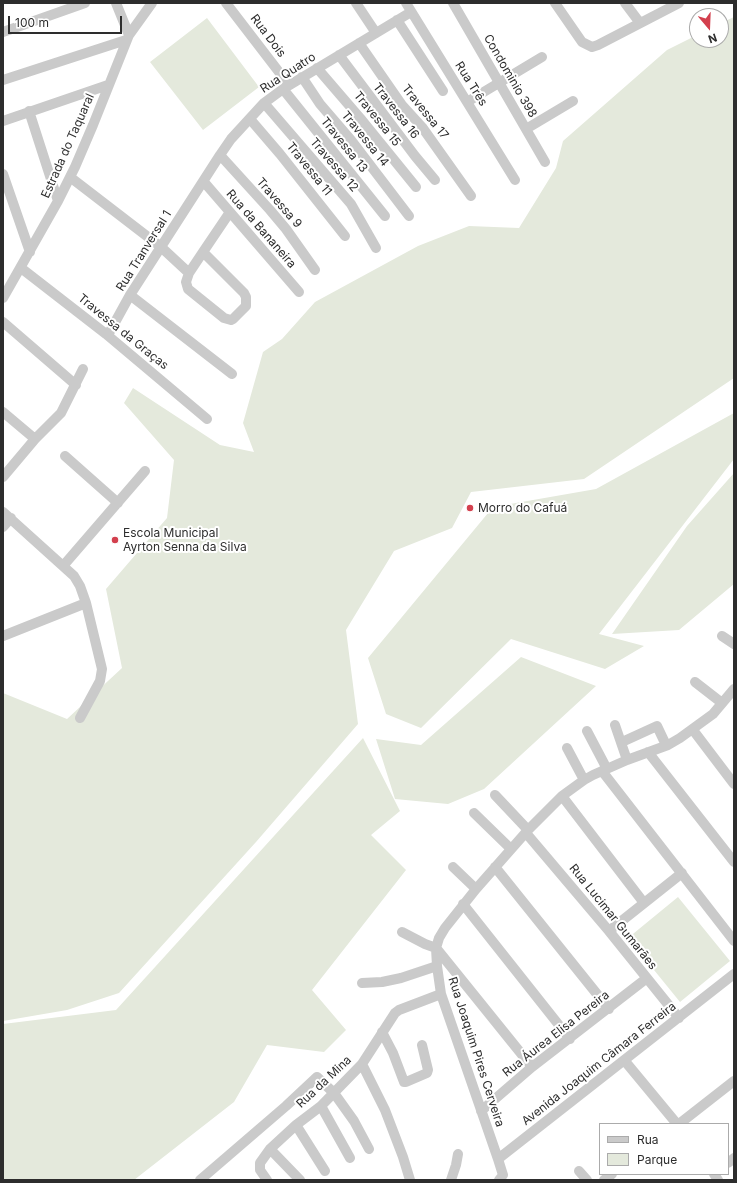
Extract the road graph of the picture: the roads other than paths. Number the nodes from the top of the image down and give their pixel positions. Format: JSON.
{"nodes":[{"id":1,"x":85,"y":3,"type":"edge"},
{"id":2,"x":116,"y":3,"type":"edge"},
{"id":3,"x":152,"y":3,"type":"edge"},
{"id":4,"x":226,"y":3,"type":"edge"},
{"id":5,"x":356,"y":3,"type":"edge"},
{"id":6,"x":453,"y":3,"type":"edge"},
{"id":7,"x":555,"y":3,"type":"edge"},
{"id":8,"x":626,"y":3,"type":"edge"},
{"id":9,"x":679,"y":3,"type":"edge"},
{"id":10,"x":408,"y":7,"type":"edge"},
{"id":11,"x":397,"y":20,"type":"junction"},
{"id":12,"x":640,"y":24,"type":"junction"},
{"id":13,"x":3,"y":32,"type":"edge"},
{"id":14,"x":376,"y":33,"type":"junction"},
{"id":15,"x":127,"y":38,"type":"junction"},
{"id":16,"x":359,"y":43,"type":"junction"},
{"id":17,"x":339,"y":55,"type":"junction"},
{"id":18,"x":542,"y":57,"type":"dead end"},
{"id":19,"x":317,"y":68,"type":"junction"},
{"id":20,"x":302,"y":78,"type":"junction"},
{"id":21,"x":3,"y":80,"type":"edge"},
{"id":22,"x":499,"y":83,"type":"junction"},
{"id":23,"x":108,"y":85,"type":"junction"},
{"id":24,"x":286,"y":87,"type":"junction"},
{"id":25,"x":443,"y":92,"type":"dead end"},
{"id":26,"x":573,"y":101,"type":"dead end"},
{"id":27,"x":467,"y":102,"type":"junction"},
{"id":28,"x":264,"y":103,"type":"junction"},
{"id":29,"x":29,"y":111,"type":"junction"},
{"id":30,"x":250,"y":119,"type":"junction"},
{"id":31,"x":3,"y":121,"type":"edge"},
{"id":32,"x":526,"y":128,"type":"junction"},
{"id":33,"x":220,"y":155,"type":"junction"},
{"id":34,"x":545,"y":162,"type":"dead end"},
{"id":35,"x":3,"y":174,"type":"edge"},
{"id":36,"x":70,"y":177,"type":"junction"},
{"id":37,"x":435,"y":180,"type":"dead end"},
{"id":38,"x":515,"y":180,"type":"dead end"},
{"id":39,"x":204,"y":182,"type":"junction"},
{"id":40,"x":416,"y":187,"type":"dead end"},
{"id":41,"x":471,"y":196,"type":"dead end"},
{"id":42,"x":58,"y":201,"type":"junction"},
{"id":43,"x":230,"y":212,"type":"junction"},
{"id":44,"x":385,"y":216,"type":"dead end"},
{"id":45,"x":409,"y":216,"type":"dead end"},
{"id":46,"x":345,"y":236,"type":"dead end"},
{"id":47,"x":161,"y":247,"type":"junction"},
{"id":48,"x":376,"y":248,"type":"dead end"},
{"id":49,"x":30,"y":252,"type":"junction"},
{"id":50,"x":203,"y":252,"type":"junction"},
{"id":51,"x":21,"y":268,"type":"junction"},
{"id":52,"x":315,"y":270,"type":"dead end"},
{"id":53,"x":189,"y":273,"type":"junction"},
{"id":54,"x":299,"y":292,"type":"dead end"},
{"id":55,"x":130,"y":295,"type":"junction"},
{"id":56,"x":3,"y":298,"type":"edge"},
{"id":57,"x":3,"y":322,"type":"edge"},
{"id":58,"x":108,"y":335,"type":"junction"},
{"id":59,"x":83,"y":370,"type":"dead end"},
{"id":60,"x":232,"y":374,"type":"dead end"},
{"id":61,"x":76,"y":385,"type":"junction"},
{"id":62,"x":3,"y":412,"type":"edge"},
{"id":63,"x":207,"y":419,"type":"dead end"},
{"id":64,"x":35,"y":439,"type":"junction"},
{"id":65,"x":65,"y":456,"type":"dead end"},
{"id":66,"x":145,"y":471,"type":"dead end"},
{"id":67,"x":3,"y":477,"type":"edge"},
{"id":68,"x":118,"y":503,"type":"junction"},
{"id":69,"x":7,"y":515,"type":"edge"},
{"id":70,"x":3,"y":528,"type":"edge"},
{"id":71,"x":63,"y":566,"type":"junction"},
{"id":72,"x":86,"y":603,"type":"junction"},
{"id":73,"x":3,"y":636,"type":"edge"},
{"id":74,"x":722,"y":636,"type":"dead end"},
{"id":75,"x":734,"y":644,"type":"edge"},
{"id":76,"x":695,"y":682,"type":"dead end"},
{"id":77,"x":734,"y":689,"type":"edge"},
{"id":78,"x":722,"y":703,"type":"junction"},
{"id":79,"x":80,"y":718,"type":"dead end"},
{"id":80,"x":615,"y":725,"type":"dead end"},
{"id":81,"x":693,"y":730,"type":"junction"},
{"id":82,"x":587,"y":731,"type":"dead end"},
{"id":83,"x":622,"y":742,"type":"junction"},
{"id":84,"x":666,"y":745,"type":"junction"},
{"id":85,"x":567,"y":748,"type":"dead end"},
{"id":86,"x":648,"y":752,"type":"junction"},
{"id":87,"x":627,"y":760,"type":"junction"},
{"id":88,"x":604,"y":770,"type":"junction"},
{"id":89,"x":584,"y":780,"type":"junction"},
{"id":90,"x":734,"y":784,"type":"edge"},
{"id":91,"x":495,"y":795,"type":"dead end"},
{"id":92,"x":562,"y":796,"type":"junction"},
{"id":93,"x":474,"y":813,"type":"dead end"},
{"id":94,"x":527,"y":832,"type":"junction"},
{"id":95,"x":511,"y":849,"type":"junction"},
{"id":96,"x":734,"y":862,"type":"edge"},
{"id":97,"x":495,"y":867,"type":"junction"},
{"id":98,"x":453,"y":868,"type":"dead end"},
{"id":99,"x":682,"y":873,"type":"junction"},
{"id":100,"x":476,"y":889,"type":"junction"},
{"id":101,"x":644,"y":903,"type":"junction"},
{"id":102,"x":463,"y":904,"type":"junction"},
{"id":103,"x":609,"y":931,"type":"junction"},
{"id":104,"x":402,"y":932,"type":"dead end"},
{"id":105,"x":734,"y":941,"type":"edge"},
{"id":106,"x":436,"y":948,"type":"junction"},
{"id":107,"x":437,"y":966,"type":"junction"},
{"id":108,"x":734,"y":974,"type":"edge"},
{"id":109,"x":647,"y":978,"type":"junction"},
{"id":110,"x":362,"y":983,"type":"dead end"},
{"id":111,"x":441,"y":994,"type":"junction"},
{"id":112,"x":609,"y":1009,"type":"junction"},
{"id":113,"x":679,"y":1018,"type":"junction"},
{"id":114,"x":382,"y":1032,"type":"junction"},
{"id":115,"x":570,"y":1039,"type":"junction"},
{"id":116,"x":422,"y":1045,"type":"dead end"},
{"id":117,"x":624,"y":1060,"type":"junction"},
{"id":118,"x":362,"y":1064,"type":"junction"},
{"id":119,"x":532,"y":1067,"type":"junction"},
{"id":120,"x":734,"y":1081,"type":"edge"},
{"id":121,"x":334,"y":1093,"type":"junction"},
{"id":122,"x":320,"y":1106,"type":"junction"},
{"id":123,"x":480,"y":1110,"type":"junction"},
{"id":124,"x":677,"y":1123,"type":"edge"},
{"id":125,"x":679,"y":1123,"type":"edge"},
{"id":126,"x":296,"y":1125,"type":"junction"},
{"id":127,"x":270,"y":1149,"type":"junction"},
{"id":128,"x":369,"y":1150,"type":"dead end"},
{"id":129,"x":458,"y":1154,"type":"dead end"},
{"id":130,"x":350,"y":1158,"type":"dead end"},
{"id":131,"x":498,"y":1159,"type":"junction"},
{"id":132,"x":579,"y":1170,"type":"dead end"},
{"id":133,"x":325,"y":1171,"type":"dead end"},
{"id":134,"x":263,"y":1179,"type":"edge"},
{"id":135,"x":200,"y":1180,"type":"edge"},
{"id":136,"x":300,"y":1180,"type":"edge"},
{"id":137,"x":410,"y":1180,"type":"edge"},
{"id":138,"x":451,"y":1180,"type":"edge"},
{"id":139,"x":499,"y":1180,"type":"edge"},
{"id":140,"x":587,"y":1180,"type":"edge"}],
"edges":[{"from":1,"to":13,"type":"street"},
{"from":2,"to":15,"type":"street"},
{"from":3,"to":15,"type":"street","name":"Estrada do Taquaral"},
{"from":4,"to":24,"type":"street","name":"Rua Dois"},
{"from":5,"to":14,"type":"street"},
{"from":6,"to":22,"type":"street","name":"Condominio 398"},
{"from":7,"to":12,"type":"street"},
{"from":8,"to":12,"type":"street"},
{"from":9,"to":12,"type":"street"},
{"from":10,"to":11,"type":"street","name":"Rua Quatro"},
{"from":10,"to":27,"type":"street","name":"Rua Três"},
{"from":11,"to":14,"type":"street","name":"Rua Quatro"},
{"from":11,"to":25,"type":"street"},
{"from":14,"to":16,"type":"street","name":"Rua Quatro"},
{"from":15,"to":21,"type":"street"},
{"from":15,"to":23,"type":"street","name":"Estrada do Taquaral"},
{"from":16,"to":17,"type":"street","name":"Rua Quatro"},
{"from":16,"to":41,"type":"street","name":"Travessa 17"},
{"from":17,"to":19,"type":"street","name":"Rua Quatro"},
{"from":17,"to":37,"type":"street","name":"Travessa 16"},
{"from":18,"to":22,"type":"street"},
{"from":19,"to":20,"type":"street","name":"Rua Quatro"},
{"from":19,"to":40,"type":"street","name":"Travessa 15"},
{"from":20,"to":24,"type":"street","name":"Rua Quatro"},
{"from":20,"to":45,"type":"street","name":"Travessa 14"},
{"from":22,"to":27,"type":"street"},
{"from":22,"to":32,"type":"street","name":"Condominio 398"},
{"from":23,"to":29,"type":"street"},
{"from":23,"to":36,"type":"street","name":"Estrada do Taquaral"},
{"from":24,"to":28,"type":"street","name":"Rua Quatro"},
{"from":24,"to":44,"type":"street","name":"Travessa 13"},
{"from":26,"to":32,"type":"street"},
{"from":27,"to":38,"type":"street","name":"Rua Três"},
{"from":28,"to":30,"type":"street","name":"Rua Quatro"},
{"from":28,"to":48,"type":"street","name":"Travessa 12"},
{"from":29,"to":31,"type":"street"},
{"from":29,"to":42,"type":"street"},
{"from":30,"to":33,"type":"street","name":"Rua Quatro"},
{"from":30,"to":46,"type":"street","name":"Travessa 11"},
{"from":32,"to":34,"type":"street","name":"Condominio 398"},
{"from":33,"to":39,"type":"street","name":"Rua Quatro"},
{"from":33,"to":52,"type":"street","name":"Travessa 9"},
{"from":35,"to":49,"type":"street"},
{"from":36,"to":42,"type":"street","name":"Estrada do Taquaral"},
{"from":36,"to":47,"type":"street"},
{"from":39,"to":43,"type":"street","name":"Rua da Bananeira"},
{"from":39,"to":47,"type":"street","name":"Rua Tranversal 1"},
{"from":42,"to":49,"type":"street","name":"Estrada do Taquaral"},
{"from":43,"to":50,"type":"street"},
{"from":43,"to":54,"type":"street","name":"Rua da Bananeira"},
{"from":47,"to":53,"type":"street"},
{"from":47,"to":55,"type":"street","name":"Rua Tranversal 1"},
{"from":49,"to":51,"type":"street","name":"Estrada do Taquaral"},
{"from":50,"to":53,"type":"street"},
{"from":50,"to":53,"type":"street"},
{"from":51,"to":56,"type":"street","name":"Estrada do Taquaral"},
{"from":51,"to":58,"type":"street","name":"Travessa da Graças"},
{"from":55,"to":58,"type":"street","name":"Rua Tranversal 1"},
{"from":55,"to":60,"type":"street"},
{"from":57,"to":61,"type":"street"},
{"from":58,"to":63,"type":"street","name":"Travessa da Graças"},
{"from":59,"to":61,"type":"street"},
{"from":61,"to":64,"type":"street"},
{"from":62,"to":64,"type":"street"},
{"from":64,"to":67,"type":"street"},
{"from":65,"to":68,"type":"street"},
{"from":66,"to":68,"type":"street"},
{"from":68,"to":71,"type":"street"},
{"from":69,"to":70,"type":"street"},
{"from":69,"to":71,"type":"street"},
{"from":71,"to":72,"type":"street"},
{"from":72,"to":73,"type":"street"},
{"from":72,"to":79,"type":"street"},
{"from":74,"to":75,"type":"street"},
{"from":76,"to":78,"type":"street"},
{"from":77,"to":78,"type":"street","name":"Rua Joaquim Pires Cerveira"},
{"from":78,"to":81,"type":"street","name":"Rua Joaquim Pires Cerveira"},
{"from":80,"to":83,"type":"street"},
{"from":81,"to":84,"type":"street","name":"Rua Joaquim Pires Cerveira"},
{"from":81,"to":90,"type":"street"},
{"from":82,"to":88,"type":"street"},
{"from":83,"to":84,"type":"street"},
{"from":83,"to":87,"type":"street"},
{"from":84,"to":86,"type":"street","name":"Rua Joaquim Pires Cerveira"},
{"from":85,"to":89,"type":"street"},
{"from":86,"to":87,"type":"street","name":"Rua Joaquim Pires Cerveira"},
{"from":86,"to":96,"type":"street"},
{"from":87,"to":88,"type":"street","name":"Rua Joaquim Pires Cerveira"},
{"from":88,"to":89,"type":"street","name":"Rua Joaquim Pires Cerveira"},
{"from":88,"to":99,"type":"street"},
{"from":89,"to":92,"type":"street","name":"Rua Joaquim Pires Cerveira"},
{"from":91,"to":94,"type":"street","name":"Rua Lucimar Gumarães"},
{"from":92,"to":94,"type":"street","name":"Rua Joaquim Pires Cerveira"},
{"from":92,"to":101,"type":"street"},
{"from":93,"to":95,"type":"street"},
{"from":94,"to":95,"type":"street","name":"Rua Joaquim Pires Cerveira"},
{"from":94,"to":103,"type":"street","name":"Rua Lucimar Gumarães"},
{"from":95,"to":97,"type":"street","name":"Rua Joaquim Pires Cerveira"},
{"from":97,"to":100,"type":"street","name":"Rua Joaquim Pires Cerveira"},
{"from":97,"to":112,"type":"street"},
{"from":98,"to":100,"type":"street"},
{"from":99,"to":101,"type":"street"},
{"from":99,"to":105,"type":"street"},
{"from":100,"to":102,"type":"street","name":"Rua Joaquim Pires Cerveira"},
{"from":101,"to":103,"type":"street"},
{"from":102,"to":106,"type":"street","name":"Rua Joaquim Pires Cerveira"},
{"from":102,"to":115,"type":"street"},
{"from":103,"to":109,"type":"street","name":"Rua Lucimar Gumarães"},
{"from":104,"to":106,"type":"street"},
{"from":106,"to":107,"type":"street","name":"Rua Joaquim Pires Cerveira"},
{"from":106,"to":119,"type":"street"},
{"from":107,"to":110,"type":"street"},
{"from":107,"to":111,"type":"street","name":"Rua Joaquim Pires Cerveira"},
{"from":108,"to":113,"type":"street","name":"Avenida Joaquim Câmara Ferreira"},
{"from":109,"to":112,"type":"street","name":"Rua Áurea Elisa Pereira"},
{"from":109,"to":113,"type":"street","name":"Rua Lucimar Gumarães"},
{"from":111,"to":114,"type":"street","name":"Rua da Mina"},
{"from":111,"to":123,"type":"street","name":"Rua Joaquim Pires Cerveira"},
{"from":112,"to":115,"type":"street","name":"Rua Áurea Elisa Pereira"},
{"from":113,"to":117,"type":"street","name":"Avenida Joaquim Câmara Ferreira"},
{"from":114,"to":116,"type":"street"},
{"from":114,"to":118,"type":"street","name":"Rua da Mina"},
{"from":115,"to":119,"type":"street","name":"Rua Áurea Elisa Pereira"},
{"from":117,"to":124,"type":"street"},
{"from":117,"to":131,"type":"street","name":"Avenida Joaquim Câmara Ferreira"},
{"from":118,"to":121,"type":"street","name":"Rua da Mina"},
{"from":118,"to":137,"type":"street"},
{"from":119,"to":123,"type":"street","name":"Rua Áurea Elisa Pereira"},
{"from":120,"to":125,"type":"street"},
{"from":121,"to":122,"type":"street","name":"Rua da Mina"},
{"from":121,"to":128,"type":"street"},
{"from":121,"to":135,"type":"street"},
{"from":122,"to":126,"type":"street","name":"Rua da Mina"},
{"from":122,"to":130,"type":"street"},
{"from":123,"to":131,"type":"street","name":"Rua Joaquim Pires Cerveira"},
{"from":126,"to":127,"type":"street","name":"Rua da Mina"},
{"from":126,"to":133,"type":"street"},
{"from":127,"to":134,"type":"street","name":"Rua da Mina"},
{"from":127,"to":136,"type":"street"},
{"from":129,"to":138,"type":"street"},
{"from":131,"to":139,"type":"street"},
{"from":132,"to":140,"type":"street"}]}
